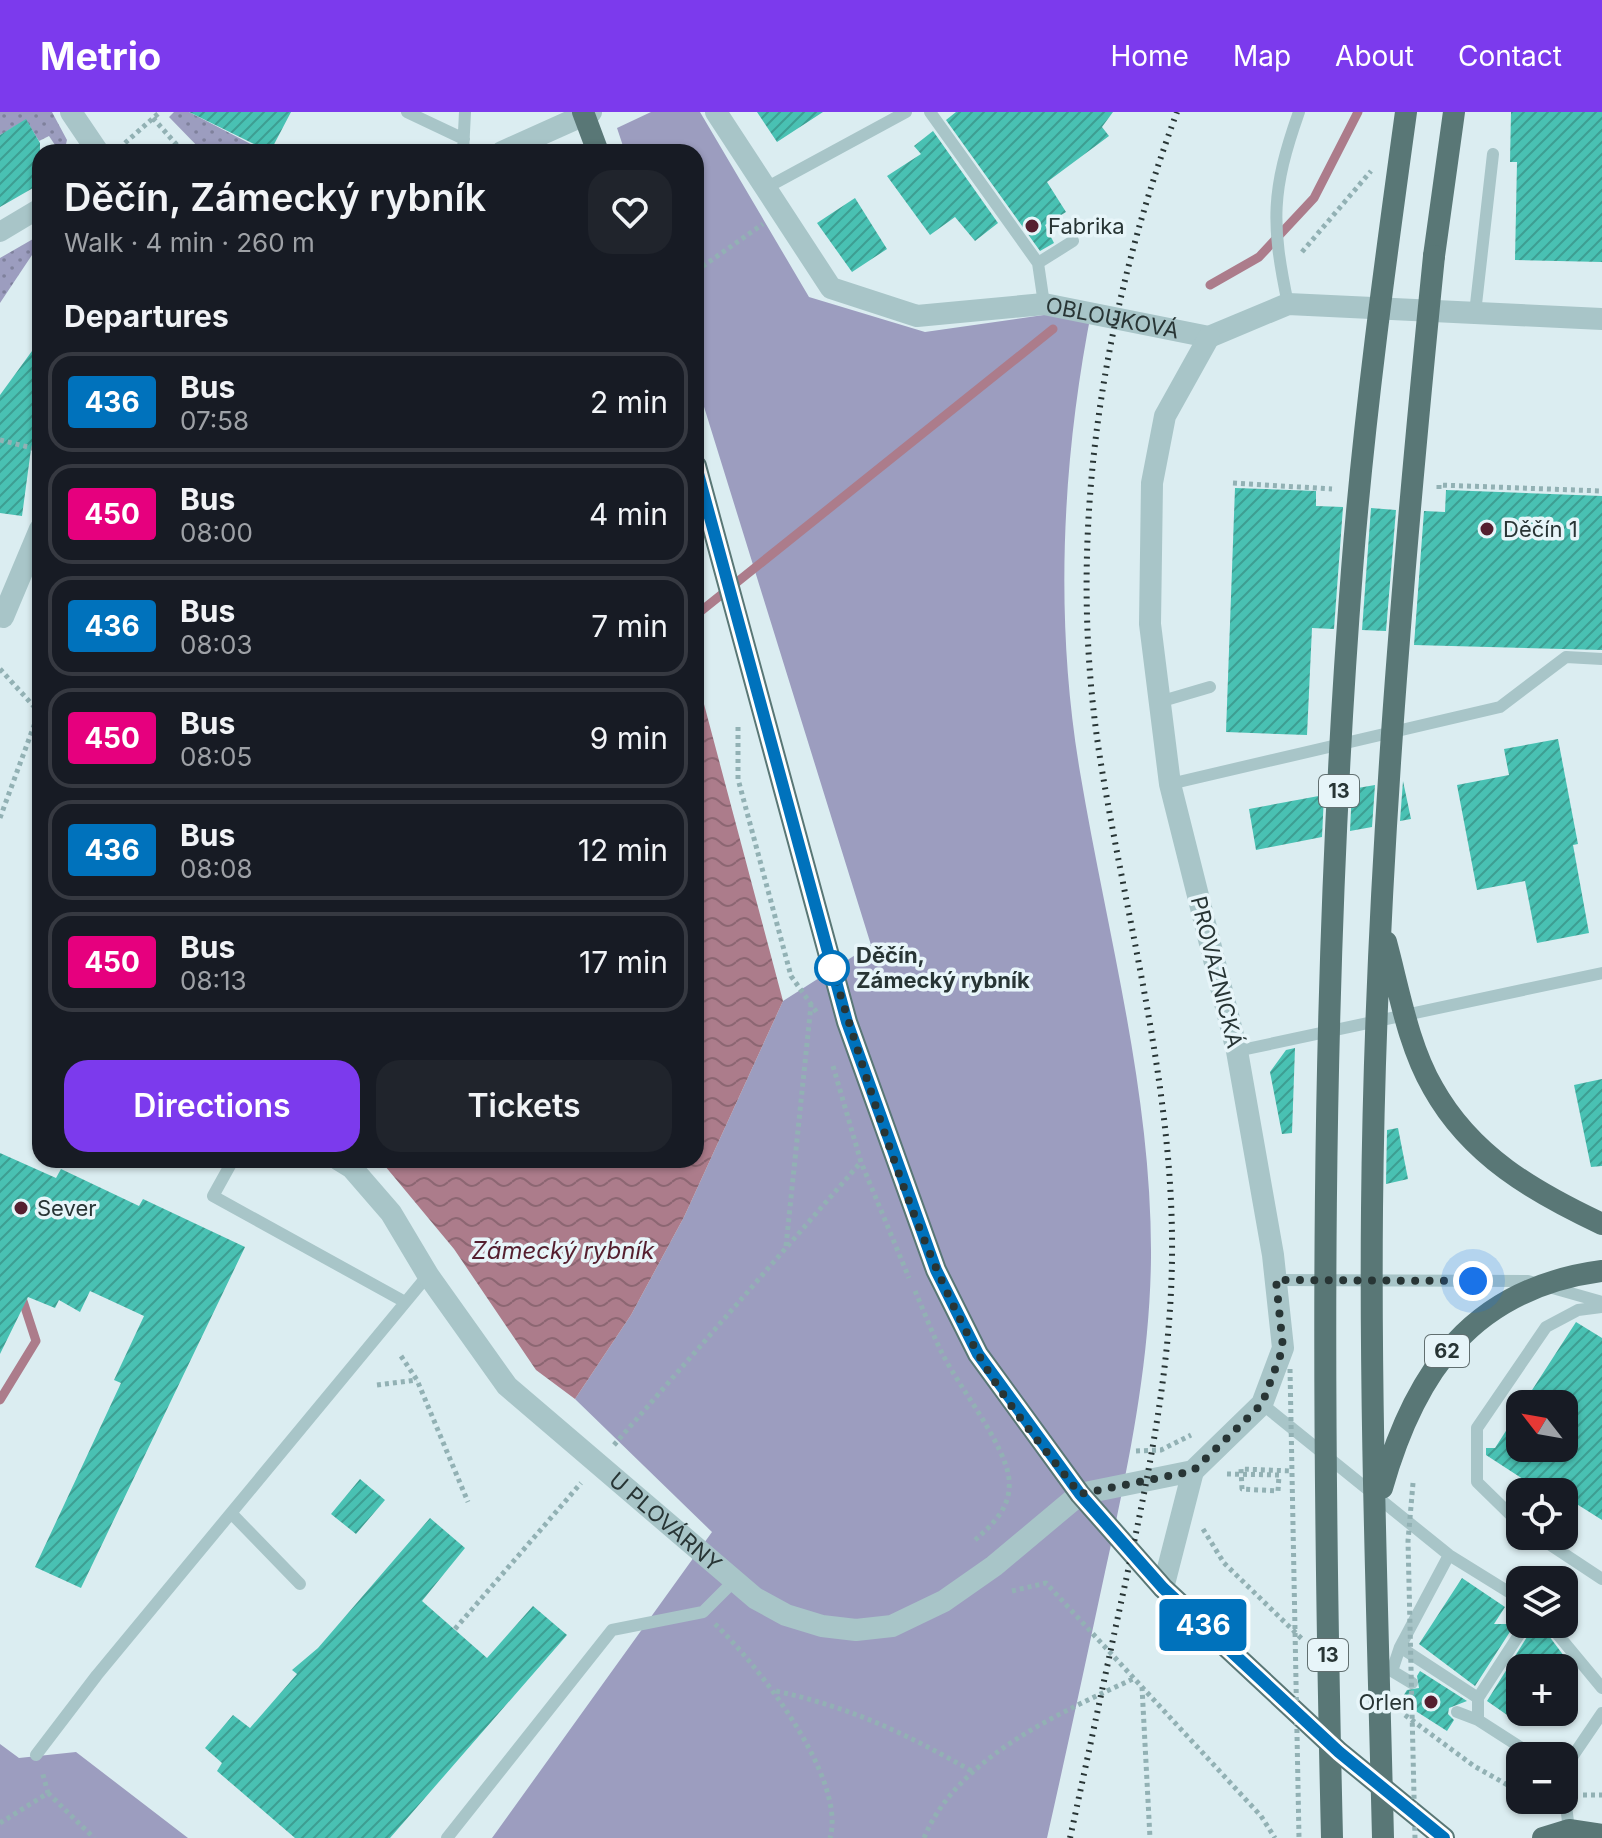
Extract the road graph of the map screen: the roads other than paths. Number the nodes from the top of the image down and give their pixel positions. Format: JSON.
{"nodes":[{"id":1,"x":71,"y":112,"type":"edge"},
{"id":2,"x":407,"y":112,"type":"edge"},
{"id":3,"x":465,"y":112,"type":"edge"},
{"id":4,"x":716,"y":112,"type":"edge"},
{"id":5,"x":906,"y":112,"type":"edge"},
{"id":6,"x":930,"y":112,"type":"edge"},
{"id":7,"x":1299,"y":112,"type":"edge"},
{"id":8,"x":1406,"y":112,"type":"edge"},
{"id":9,"x":1454,"y":112,"type":"edge"},
{"id":10,"x":586,"y":113,"type":"edge"},
{"id":11,"x":93,"y":144,"type":"edge"},
{"id":12,"x":462,"y":144,"type":"edge"},
{"id":13,"x":464,"y":144,"type":"edge"},
{"id":14,"x":519,"y":144,"type":"edge"},
{"id":15,"x":596,"y":144,"type":"edge"},
{"id":16,"x":1493,"y":154,"type":"dead end"},
{"id":17,"x":764,"y":189,"type":"junction"},
{"id":18,"x":32,"y":213,"type":"edge"},
{"id":19,"x":0,"y":232,"type":"edge"},
{"id":20,"x":1073,"y":241,"type":"dead end"},
{"id":21,"x":1038,"y":263,"type":"junction"},
{"id":22,"x":1044,"y":304,"type":"junction"},
{"id":23,"x":1288,"y":304,"type":"junction"},
{"id":24,"x":1475,"y":313,"type":"junction"},
{"id":25,"x":1602,"y":319,"type":"edge"},
{"id":26,"x":1209,"y":337,"type":"junction"},
{"id":27,"x":704,"y":497,"type":"edge"},
{"id":28,"x":32,"y":548,"type":"edge"},
{"id":29,"x":3,"y":617,"type":"dead end"},
{"id":30,"x":1602,"y":659,"type":"edge"},
{"id":31,"x":1210,"y":687,"type":"dead end"},
{"id":32,"x":1159,"y":702,"type":"junction"},
{"id":33,"x":1170,"y":784,"type":"junction"},
{"id":34,"x":1380,"y":921,"type":"junction"},
{"id":35,"x":1602,"y":973,"type":"edge"},
{"id":36,"x":1237,"y":1051,"type":"junction"},
{"id":37,"x":229,"y":1168,"type":"edge"},
{"id":38,"x":352,"y":1168,"type":"edge"},
{"id":39,"x":1602,"y":1224,"type":"edge"},
{"id":40,"x":1602,"y":1271,"type":"edge"},
{"id":41,"x":428,"y":1275,"type":"junction"},
{"id":42,"x":1276,"y":1280,"type":"junction"},
{"id":43,"x":405,"y":1302,"type":"junction"},
{"id":44,"x":1602,"y":1305,"type":"edge"},
{"id":45,"x":1262,"y":1404,"type":"junction"},
{"id":46,"x":1193,"y":1471,"type":"junction"},
{"id":47,"x":1080,"y":1494,"type":"junction"},
{"id":48,"x":1506,"y":1510,"type":"edge"},
{"id":49,"x":231,"y":1513,"type":"junction"},
{"id":50,"x":1375,"y":1513,"type":"junction"},
{"id":51,"x":1558,"y":1550,"type":"edge"},
{"id":52,"x":1449,"y":1555,"type":"junction"},
{"id":53,"x":1602,"y":1579,"type":"edge"},
{"id":54,"x":734,"y":1581,"type":"junction"},
{"id":55,"x":300,"y":1584,"type":"dead end"},
{"id":56,"x":1163,"y":1588,"type":"junction"},
{"id":57,"x":1506,"y":1590,"type":"edge"},
{"id":58,"x":1517,"y":1638,"type":"edge"},
{"id":59,"x":1561,"y":1638,"type":"edge"},
{"id":60,"x":1400,"y":1647,"type":"junction"},
{"id":61,"x":1412,"y":1683,"type":"dead end"},
{"id":62,"x":1602,"y":1688,"type":"edge"},
{"id":63,"x":1478,"y":1698,"type":"junction"},
{"id":64,"x":1457,"y":1712,"type":"dead end"},
{"id":65,"x":1602,"y":1713,"type":"edge"},
{"id":66,"x":1478,"y":1720,"type":"junction"},
{"id":67,"x":1512,"y":1742,"type":"edge"},
{"id":68,"x":1578,"y":1748,"type":"edge"},
{"id":69,"x":36,"y":1755,"type":"road end"},
{"id":70,"x":1567,"y":1814,"type":"edge"},
{"id":71,"x":1569,"y":1830,"type":"junction"},
{"id":72,"x":1602,"y":1835,"type":"edge"},
{"id":73,"x":447,"y":1838,"type":"edge"},
{"id":74,"x":1332,"y":1838,"type":"edge"},
{"id":75,"x":1383,"y":1838,"type":"edge"},
{"id":76,"x":1444,"y":1838,"type":"edge"},
{"id":77,"x":1543,"y":1838,"type":"edge"}],
"edges":[{"from":1,"to":11,"type":"street"},
{"from":2,"to":12,"type":"lane"},
{"from":3,"to":13,"type":"lane"},
{"from":4,"to":17,"type":"street","name":"OBLOUKOVÁ"},
{"from":5,"to":17,"type":"lane"},
{"from":6,"to":21,"type":"lane"},
{"from":7,"to":23,"type":"lane"},
{"from":8,"to":74,"type":"main road","number":"13","bridge":true},
{"from":9,"to":34,"type":"main road","number":"13","bridge":true},
{"from":10,"to":14,"type":"street"},
{"from":10,"to":15,"type":"main road"},
{"from":16,"to":24,"type":"lane"},
{"from":17,"to":22,"type":"street","name":"OBLOUKOVÁ"},
{"from":18,"to":19,"type":"street"},
{"from":20,"to":21,"type":"lane"},
{"from":21,"to":22,"type":"lane"},
{"from":22,"to":26,"type":"street","name":"OBLOUKOVÁ"},
{"from":23,"to":24,"type":"street","name":"OBLOUKOVÁ"},
{"from":23,"to":26,"type":"street","name":"OBLOUKOVÁ"},
{"from":24,"to":25,"type":"street","name":"OBLOUKOVÁ"},
{"from":26,"to":32,"type":"street","name":"PROVAZNICKÁ"},
{"from":27,"to":47,"type":"main road"},
{"from":28,"to":29,"type":"street"},
{"from":30,"to":33,"type":"lane"},
{"from":31,"to":32,"type":"lane"},
{"from":32,"to":33,"type":"street","name":"PROVAZNICKÁ"},
{"from":33,"to":36,"type":"street","name":"PROVAZNICKÁ"},
{"from":34,"to":39,"type":"main road","bridge":true},
{"from":34,"to":50,"type":"main road","number":"13","bridge":true},
{"from":35,"to":36,"type":"lane"},
{"from":36,"to":42,"type":"street","name":"PROVAZNICKÁ"},
{"from":37,"to":43,"type":"lane"},
{"from":38,"to":41,"type":"street","name":"U PLOVÁRNY"},
{"from":40,"to":50,"type":"main road","number":"62","bridge":true},
{"from":41,"to":43,"type":"lane"},
{"from":41,"to":54,"type":"street","name":"U PLOVÁRNY"},
{"from":42,"to":44,"type":"lane"},
{"from":42,"to":45,"type":"street","name":"PROVAZNICKÁ"},
{"from":43,"to":49,"type":"lane"},
{"from":44,"to":48,"type":"lane"},
{"from":45,"to":46,"type":"street","name":"PROVAZNICKÁ"},
{"from":45,"to":52,"type":"lane"},
{"from":46,"to":47,"type":"street"},
{"from":46,"to":56,"type":"street"},
{"from":47,"to":54,"type":"street","name":"U PLOVÁRNY"},
{"from":47,"to":56,"type":"main road"},
{"from":49,"to":55,"type":"lane"},
{"from":49,"to":69,"type":"lane"},
{"from":50,"to":75,"type":"main road","number":"13","bridge":true},
{"from":51,"to":53,"type":"lane"},
{"from":52,"to":57,"type":"lane"},
{"from":52,"to":60,"type":"lane"},
{"from":54,"to":73,"type":"lane"},
{"from":56,"to":76,"type":"main road"},
{"from":58,"to":63,"type":"lane"},
{"from":59,"to":62,"type":"lane"},
{"from":60,"to":61,"type":"lane"},
{"from":60,"to":63,"type":"lane"},
{"from":63,"to":66,"type":"lane"},
{"from":64,"to":66,"type":"lane"},
{"from":65,"to":68,"type":"lane"},
{"from":66,"to":67,"type":"lane"},
{"from":70,"to":71,"type":"lane"},
{"from":71,"to":72,"type":"main road"},
{"from":71,"to":77,"type":"main road"}]}
